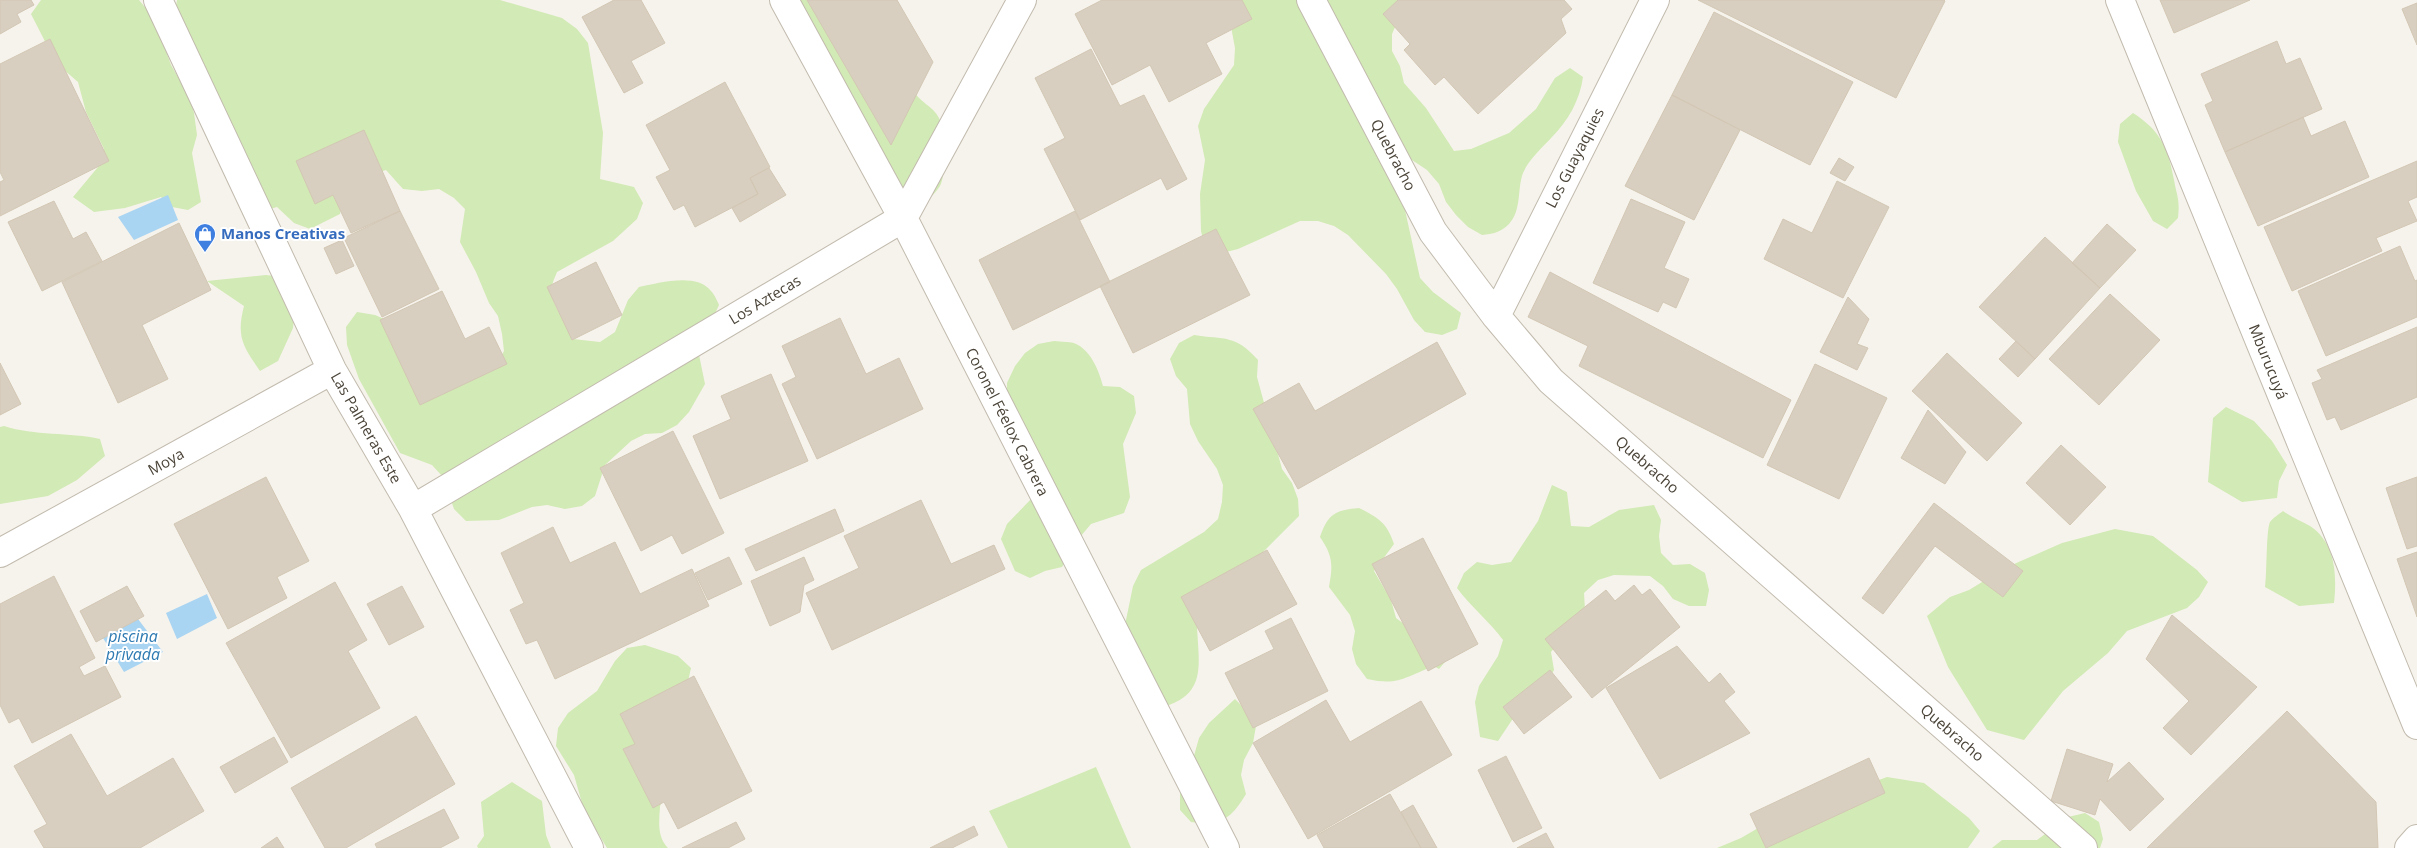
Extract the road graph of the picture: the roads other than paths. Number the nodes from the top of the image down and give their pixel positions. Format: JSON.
{"nodes":[{"id":1,"x":158,"y":0,"type":"edge"},
{"id":2,"x":784,"y":0,"type":"edge"},
{"id":3,"x":1022,"y":0,"type":"edge"},
{"id":4,"x":1311,"y":0,"type":"edge"},
{"id":5,"x":1655,"y":0,"type":"edge"},
{"id":6,"x":2120,"y":0,"type":"edge"},
{"id":7,"x":903,"y":218,"type":"junction"},
{"id":8,"x":1496,"y":316,"type":"junction"},
{"id":9,"x":332,"y":370,"type":"junction"},
{"id":10,"x":413,"y":509,"type":"junction"},
{"id":11,"x":0,"y":553,"type":"edge"},
{"id":12,"x":2417,"y":725,"type":"edge"},
{"id":13,"x":2417,"y":840,"type":"edge"},
{"id":14,"x":589,"y":848,"type":"edge"},
{"id":15,"x":1225,"y":848,"type":"edge"},
{"id":16,"x":2083,"y":848,"type":"edge"},
{"id":17,"x":2409,"y":848,"type":"edge"}],
"edges":[{"from":1,"to":9,"type":"street","name":"Las Palmeras Este"},
{"from":2,"to":7,"type":"street","name":"Coronel Féelox Cabrera"},
{"from":3,"to":7,"type":"street"},
{"from":4,"to":8,"type":"street","name":"Quebracho"},
{"from":5,"to":8,"type":"street","name":"Los Guayaquies"},
{"from":6,"to":12,"type":"street","name":"Mburucuyá"},
{"from":7,"to":10,"type":"street","name":"Los Aztecas"},
{"from":7,"to":15,"type":"street","name":"Coronel Féelox Cabrera"},
{"from":8,"to":16,"type":"street","name":"Quebracho"},
{"from":9,"to":10,"type":"street","name":"Las Palmeras Este"},
{"from":9,"to":11,"type":"street","name":"Moya"},
{"from":10,"to":14,"type":"street","name":"Las Palmeras Este"},
{"from":13,"to":17,"type":"street"}]}
